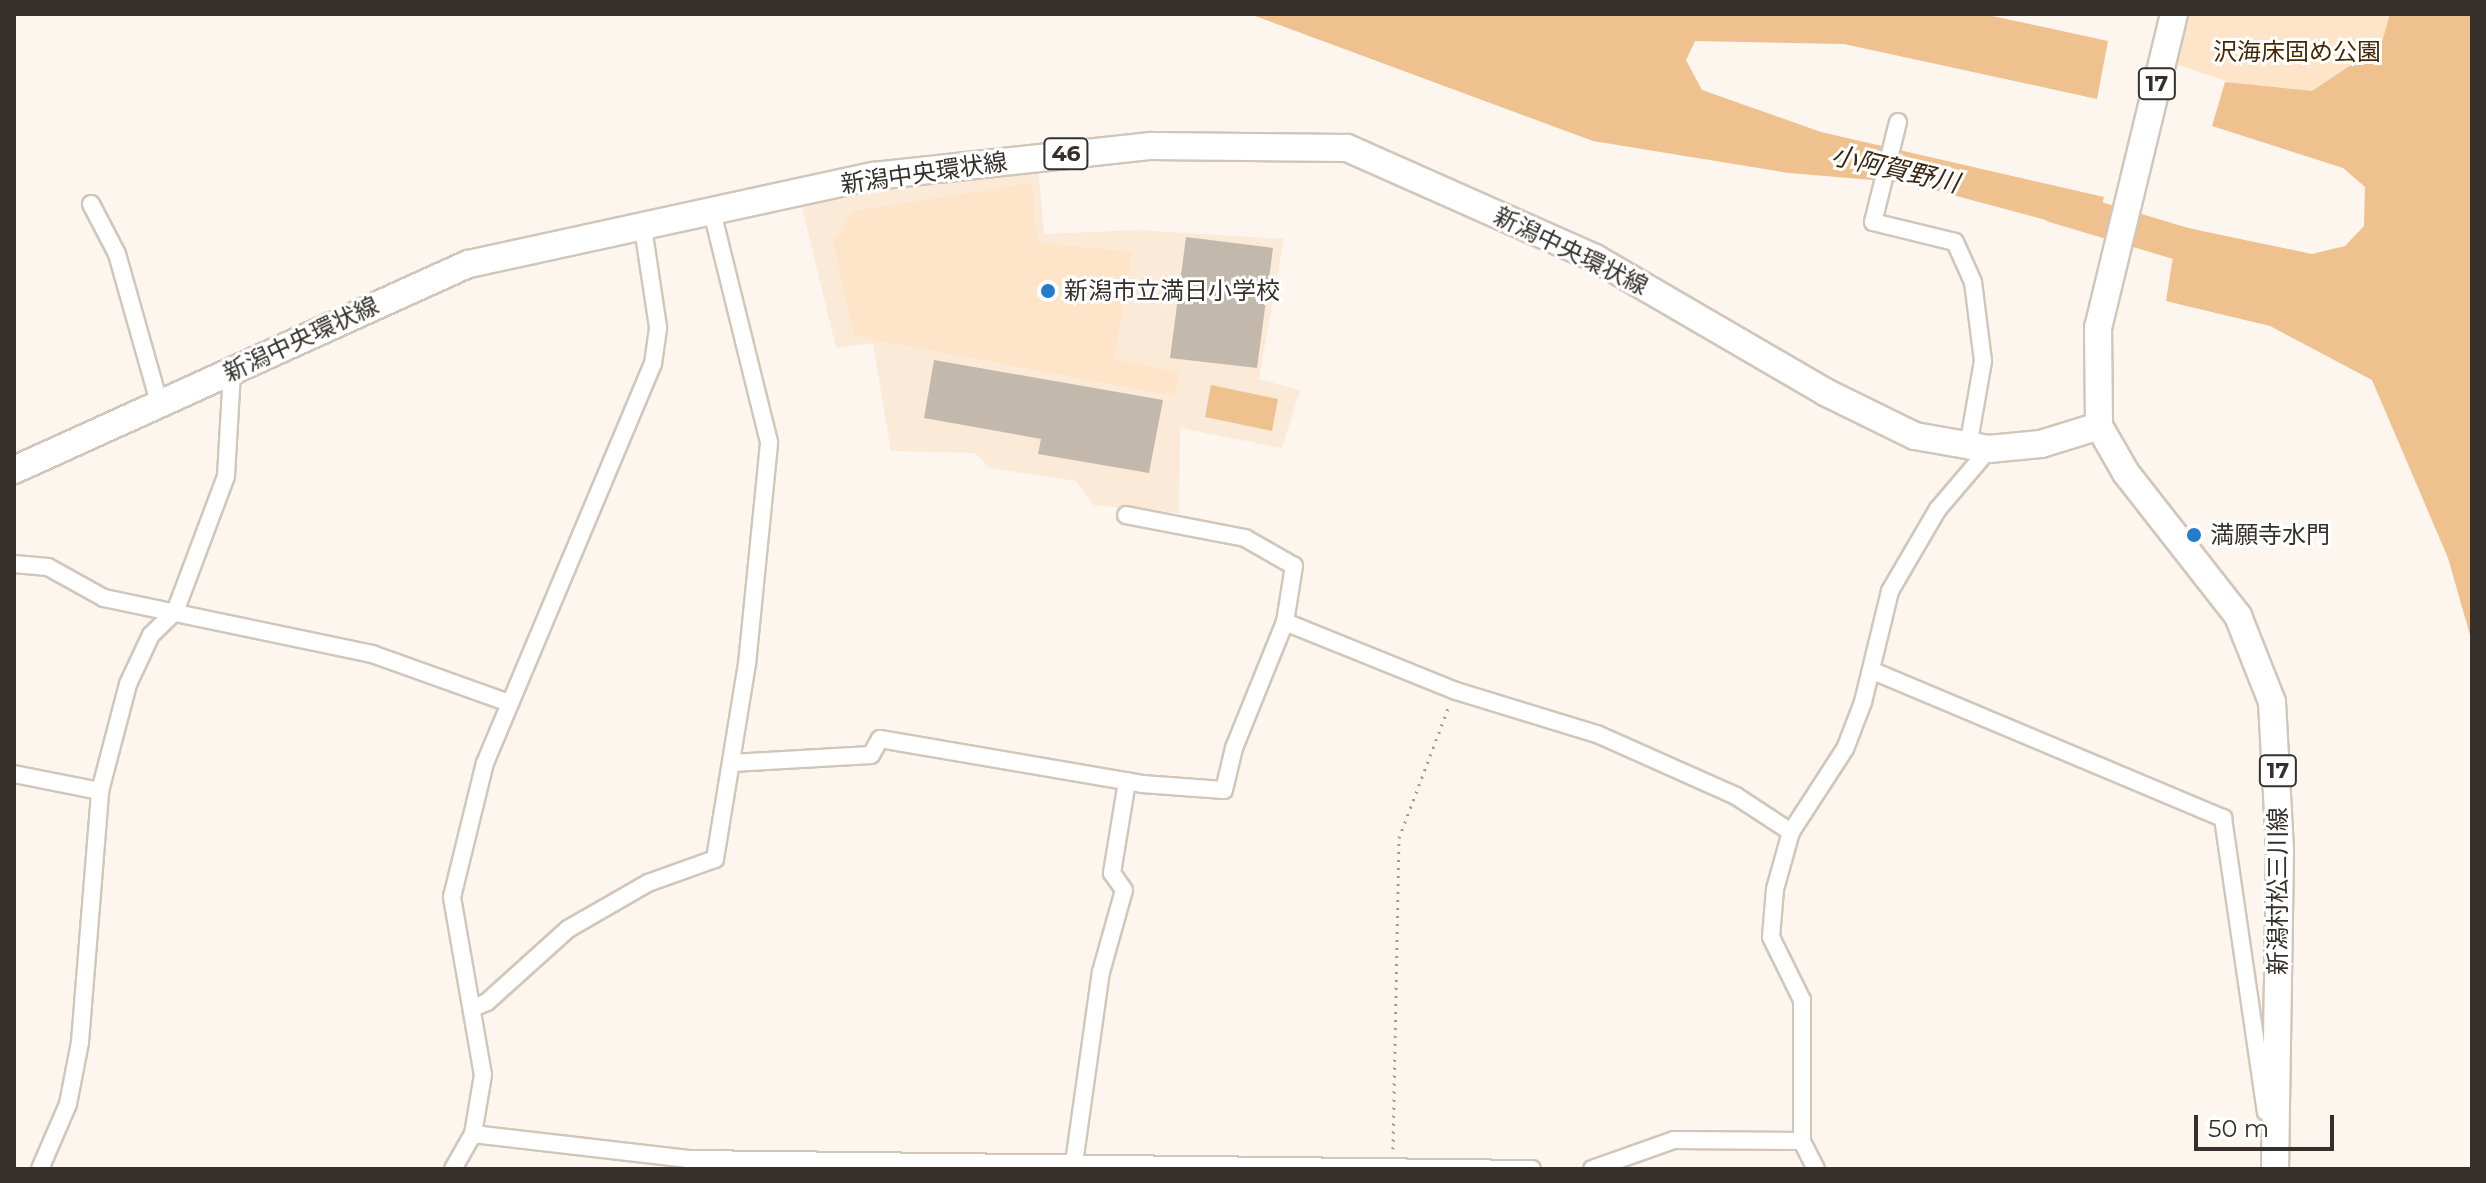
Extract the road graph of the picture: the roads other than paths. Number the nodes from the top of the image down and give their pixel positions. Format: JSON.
{"nodes":[{"id":1,"x":2174,"y":14,"type":"edge"},
{"id":2,"x":1898,"y":122,"type":"dead end"},
{"id":3,"x":91,"y":204,"type":"dead end"},
{"id":4,"x":713,"y":216,"type":"junction"},
{"id":5,"x":643,"y":228,"type":"junction"},
{"id":6,"x":232,"y":372,"type":"junction"},
{"id":7,"x":159,"y":402,"type":"junction"},
{"id":8,"x":2099,"y":426,"type":"junction"},
{"id":9,"x":1978,"y":448,"type":"junction"},
{"id":10,"x":14,"y":470,"type":"edge"},
{"id":11,"x":1126,"y":515,"type":"dead end"},
{"id":12,"x":14,"y":564,"type":"edge"},
{"id":13,"x":175,"y":612,"type":"junction"},
{"id":14,"x":1285,"y":622,"type":"junction"},
{"id":15,"x":1873,"y":671,"type":"junction"},
{"id":16,"x":509,"y":703,"type":"junction"},
{"id":17,"x":732,"y":763,"type":"junction"},
{"id":18,"x":14,"y":774,"type":"edge"},
{"id":19,"x":1127,"y":781,"type":"junction"},
{"id":20,"x":100,"y":791,"type":"junction"},
{"id":21,"x":1791,"y":832,"type":"junction"},
{"id":22,"x":473,"y":1008,"type":"junction"},
{"id":23,"x":473,"y":1134,"type":"junction"},
{"id":24,"x":1802,"y":1141,"type":"junction"},
{"id":25,"x":1074,"y":1163,"type":"junction"},
{"id":26,"x":907,"y":1164,"type":"edge"},
{"id":27,"x":40,"y":1169,"type":"edge"},
{"id":28,"x":453,"y":1169,"type":"edge"},
{"id":29,"x":1532,"y":1169,"type":"edge"},
{"id":30,"x":1592,"y":1169,"type":"edge"},
{"id":31,"x":1816,"y":1169,"type":"edge"},
{"id":32,"x":2274,"y":1169,"type":"edge"}],
"edges":[{"from":1,"to":8,"type":"main road","number":"17"},
{"from":2,"to":9,"type":"street"},
{"from":3,"to":7,"type":"street"},
{"from":4,"to":5,"type":"main road","name":"新潟中央環状線","number":"46"},
{"from":4,"to":9,"type":"main road","name":"新潟中央環状線","number":"46"},
{"from":4,"to":17,"type":"street"},
{"from":5,"to":6,"type":"main road","name":"新潟中央環状線","number":"46"},
{"from":5,"to":16,"type":"street"},
{"from":6,"to":7,"type":"main road","name":"新潟中央環状線","number":"46"},
{"from":6,"to":13,"type":"street"},
{"from":7,"to":10,"type":"main road","name":"新潟中央環状線","number":"46"},
{"from":8,"to":9,"type":"main road","name":"新潟中央環状線","number":"46"},
{"from":8,"to":32,"type":"main road","name":"新潟村松三川線","number":"17"},
{"from":9,"to":15,"type":"street"},
{"from":11,"to":14,"type":"street"},
{"from":12,"to":13,"type":"street"},
{"from":13,"to":16,"type":"street"},
{"from":13,"to":20,"type":"street"},
{"from":14,"to":19,"type":"street"},
{"from":14,"to":21,"type":"street"},
{"from":15,"to":21,"type":"street"},
{"from":15,"to":32,"type":"street"},
{"from":16,"to":22,"type":"street"},
{"from":17,"to":19,"type":"street"},
{"from":17,"to":22,"type":"street"},
{"from":18,"to":20,"type":"street"},
{"from":19,"to":25,"type":"street"},
{"from":20,"to":27,"type":"street"},
{"from":21,"to":24,"type":"street"},
{"from":22,"to":23,"type":"street"},
{"from":23,"to":26,"type":"street"},
{"from":23,"to":28,"type":"street"},
{"from":24,"to":30,"type":"street"},
{"from":24,"to":31,"type":"street"},
{"from":25,"to":26,"type":"street"},
{"from":25,"to":29,"type":"street"}]}
